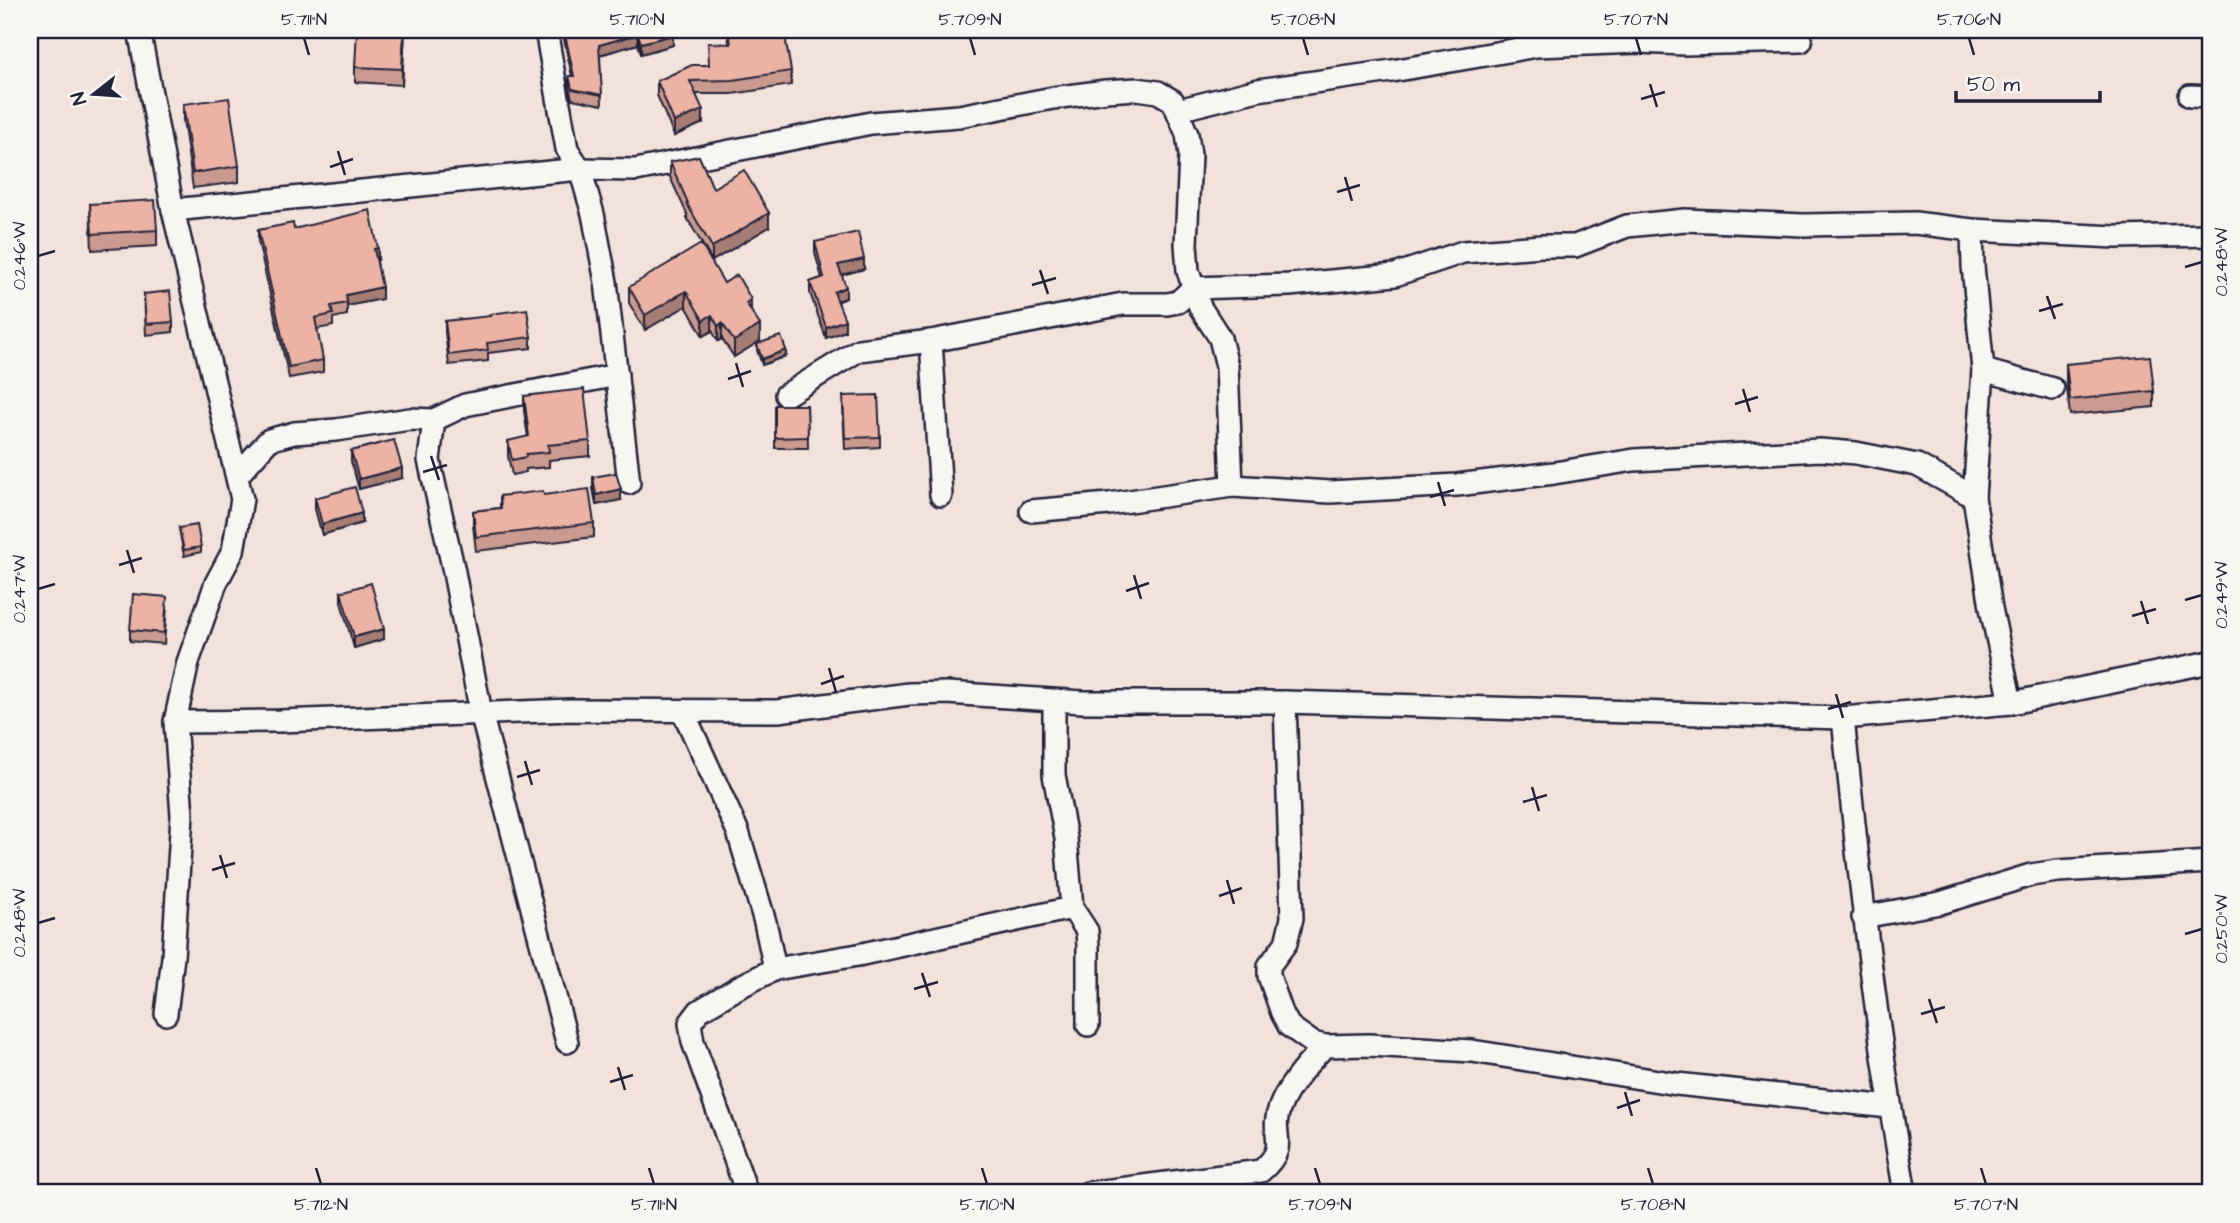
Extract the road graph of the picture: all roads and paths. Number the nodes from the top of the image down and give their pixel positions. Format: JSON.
{"nodes":[{"id":1,"x":139,"y":30,"type":"edge"},
{"id":2,"x":546,"y":30,"type":"edge"},
{"id":3,"x":1801,"y":41,"type":"dead end"},
{"id":4,"x":1178,"y":110,"type":"junction"},
{"id":5,"x":580,"y":169,"type":"junction"},
{"id":6,"x":173,"y":210,"type":"junction"},
{"id":7,"x":1972,"y":230,"type":"junction"},
{"id":8,"x":2210,"y":235,"type":"edge"},
{"id":9,"x":1193,"y":288,"type":"junction"},
{"id":10,"x":931,"y":341,"type":"junction"},
{"id":11,"x":1983,"y":370,"type":"junction"},
{"id":12,"x":617,"y":374,"type":"junction"},
{"id":13,"x":2053,"y":389,"type":"dead end"},
{"id":14,"x":786,"y":395,"type":"dead end"},
{"id":15,"x":434,"y":420,"type":"junction"},
{"id":16,"x":237,"y":476,"type":"junction"},
{"id":17,"x":629,"y":483,"type":"dead end"},
{"id":18,"x":1232,"y":486,"type":"junction"},
{"id":19,"x":942,"y":495,"type":"dead end"},
{"id":20,"x":1974,"y":497,"type":"junction"},
{"id":21,"x":1031,"y":511,"type":"dead end"},
{"id":22,"x":2210,"y":662,"type":"edge"},
{"id":23,"x":1054,"y":701,"type":"junction"},
{"id":24,"x":1285,"y":702,"type":"junction"},
{"id":25,"x":2011,"y":703,"type":"junction"},
{"id":26,"x":684,"y":711,"type":"junction"},
{"id":27,"x":481,"y":713,"type":"junction"},
{"id":28,"x":1843,"y":718,"type":"junction"},
{"id":29,"x":175,"y":722,"type":"junction"},
{"id":30,"x":2210,"y":863,"type":"edge"},
{"id":31,"x":1072,"y":908,"type":"junction"},
{"id":32,"x":1863,"y":917,"type":"junction"},
{"id":33,"x":775,"y":969,"type":"junction"},
{"id":34,"x":166,"y":1014,"type":"dead end"},
{"id":35,"x":1088,"y":1025,"type":"dead end"},
{"id":36,"x":567,"y":1042,"type":"dead end"},
{"id":37,"x":1325,"y":1046,"type":"junction"},
{"id":38,"x":1889,"y":1107,"type":"junction"},
{"id":39,"x":747,"y":1193,"type":"edge"},
{"id":40,"x":1088,"y":1193,"type":"edge"},
{"id":41,"x":1905,"y":1193,"type":"edge"}],
"edges":[{"from":1,"to":6,"type":"street"},
{"from":2,"to":5,"type":"street"},
{"from":3,"to":4,"type":"street"},
{"from":4,"to":5,"type":"street"},
{"from":4,"to":9,"type":"street"},
{"from":5,"to":6,"type":"street"},
{"from":5,"to":12,"type":"street"},
{"from":6,"to":16,"type":"street"},
{"from":7,"to":8,"type":"street"},
{"from":7,"to":9,"type":"street"},
{"from":7,"to":11,"type":"street"},
{"from":9,"to":10,"type":"street"},
{"from":9,"to":18,"type":"street"},
{"from":10,"to":14,"type":"street"},
{"from":10,"to":19,"type":"street"},
{"from":11,"to":13,"type":"street"},
{"from":11,"to":20,"type":"street"},
{"from":12,"to":15,"type":"street"},
{"from":12,"to":17,"type":"street"},
{"from":15,"to":16,"type":"street"},
{"from":15,"to":27,"type":"street"},
{"from":16,"to":29,"type":"street"},
{"from":18,"to":20,"type":"street"},
{"from":18,"to":21,"type":"street"},
{"from":20,"to":25,"type":"street"},
{"from":22,"to":25,"type":"street"},
{"from":23,"to":24,"type":"street"},
{"from":23,"to":26,"type":"street"},
{"from":23,"to":31,"type":"street"},
{"from":24,"to":28,"type":"street"},
{"from":24,"to":37,"type":"street"},
{"from":25,"to":28,"type":"street"},
{"from":26,"to":27,"type":"street"},
{"from":26,"to":33,"type":"street"},
{"from":27,"to":29,"type":"street"},
{"from":27,"to":36,"type":"street"},
{"from":28,"to":32,"type":"street"},
{"from":29,"to":34,"type":"street"},
{"from":30,"to":32,"type":"street"},
{"from":31,"to":33,"type":"street"},
{"from":31,"to":35,"type":"street"},
{"from":32,"to":38,"type":"street"},
{"from":33,"to":39,"type":"street"},
{"from":37,"to":38,"type":"street"},
{"from":37,"to":40,"type":"street"},
{"from":38,"to":41,"type":"street"}]}
